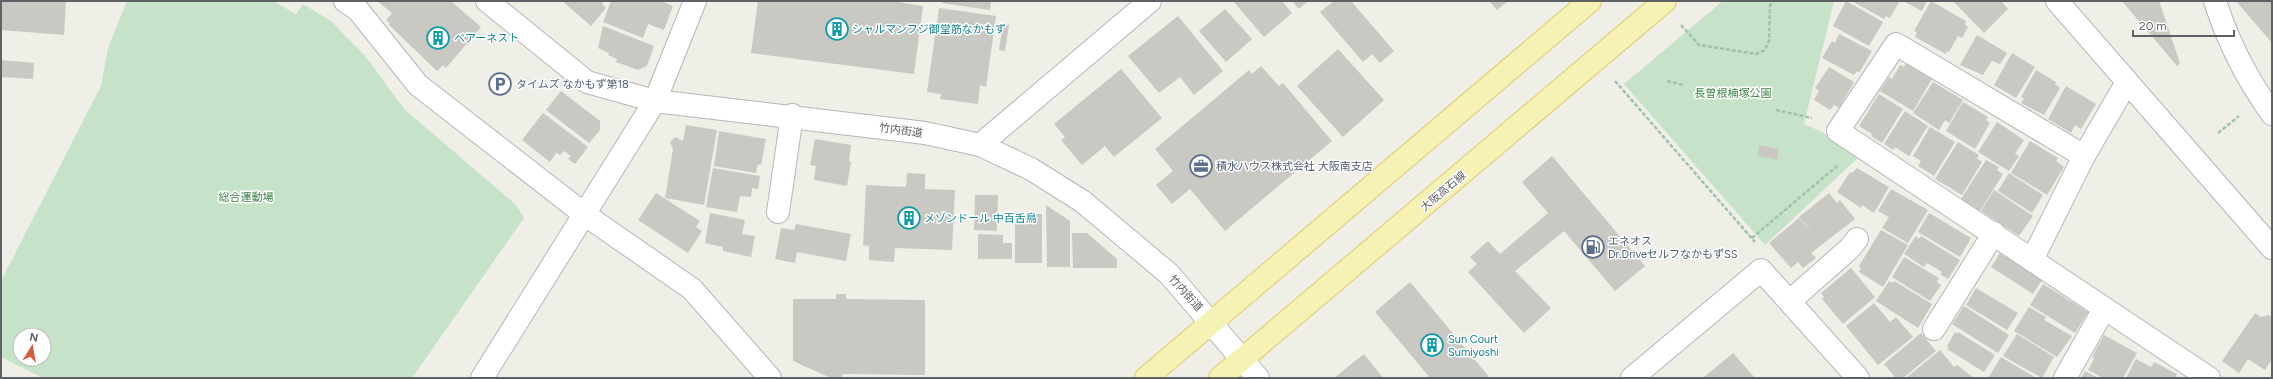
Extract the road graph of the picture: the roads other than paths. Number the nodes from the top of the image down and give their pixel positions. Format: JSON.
{"nodes":[{"id":1,"x":345,"y":1,"type":"edge"},
{"id":2,"x":487,"y":1,"type":"edge"},
{"id":3,"x":695,"y":1,"type":"edge"},
{"id":4,"x":1150,"y":1,"type":"edge"},
{"id":5,"x":1590,"y":1,"type":"edge"},
{"id":6,"x":1665,"y":1,"type":"edge"},
{"id":7,"x":2215,"y":1,"type":"edge"},
{"id":8,"x":2065,"y":3,"type":"edge"},
{"id":9,"x":2127,"y":82,"type":"junction"},
{"id":10,"x":655,"y":101,"type":"junction"},
{"id":11,"x":2272,"y":114,"type":"edge"},
{"id":12,"x":792,"y":115,"type":"junction"},
{"id":13,"x":980,"y":146,"type":"junction"},
{"id":14,"x":2084,"y":156,"type":"junction"},
{"id":15,"x":778,"y":212,"type":"dead end"},
{"id":16,"x":584,"y":214,"type":"junction"},
{"id":17,"x":1994,"y":233,"type":"junction"},
{"id":18,"x":1857,"y":239,"type":"dead end"},
{"id":19,"x":2272,"y":248,"type":"edge"},
{"id":20,"x":2032,"y":260,"type":"junction"},
{"id":21,"x":1790,"y":301,"type":"junction"},
{"id":22,"x":2104,"y":309,"type":"junction"},
{"id":23,"x":1212,"y":322,"type":"junction"},
{"id":24,"x":1934,"y":329,"type":"dead end"},
{"id":25,"x":1242,"y":359,"type":"junction"},
{"id":26,"x":482,"y":378,"type":"edge"},
{"id":27,"x":770,"y":378,"type":"edge"},
{"id":28,"x":1146,"y":378,"type":"edge"},
{"id":29,"x":1220,"y":378,"type":"edge"},
{"id":30,"x":1258,"y":378,"type":"edge"},
{"id":31,"x":1632,"y":378,"type":"edge"},
{"id":32,"x":1858,"y":378,"type":"edge"},
{"id":33,"x":2065,"y":378,"type":"edge"},
{"id":34,"x":2209,"y":378,"type":"edge"}],
"edges":[{"from":1,"to":16,"type":"street"},
{"from":2,"to":10,"type":"street","name":"竹内街道"},
{"from":3,"to":10,"type":"street"},
{"from":4,"to":13,"type":"street"},
{"from":5,"to":23,"type":"main road"},
{"from":6,"to":25,"type":"main road","name":"大阪高石線"},
{"from":7,"to":11,"type":"street"},
{"from":8,"to":9,"type":"street"},
{"from":9,"to":14,"type":"street"},
{"from":9,"to":19,"type":"street"},
{"from":10,"to":12,"type":"street","name":"竹内街道"},
{"from":10,"to":16,"type":"street"},
{"from":12,"to":13,"type":"street","name":"竹内街道"},
{"from":12,"to":15,"type":"street"},
{"from":13,"to":23,"type":"street","name":"竹内街道"},
{"from":14,"to":17,"type":"street"},
{"from":14,"to":20,"type":"street"},
{"from":16,"to":26,"type":"street"},
{"from":16,"to":27,"type":"street"},
{"from":17,"to":20,"type":"street"},
{"from":17,"to":24,"type":"street"},
{"from":18,"to":21,"type":"street"},
{"from":20,"to":22,"type":"street"},
{"from":21,"to":31,"type":"street"},
{"from":21,"to":32,"type":"street"},
{"from":22,"to":33,"type":"street"},
{"from":22,"to":34,"type":"street"},
{"from":23,"to":25,"type":"street","name":"竹内街道"},
{"from":23,"to":28,"type":"main road"},
{"from":25,"to":29,"type":"main road","name":"大阪高石線"},
{"from":25,"to":30,"type":"street","name":"竹内街道"}]}
